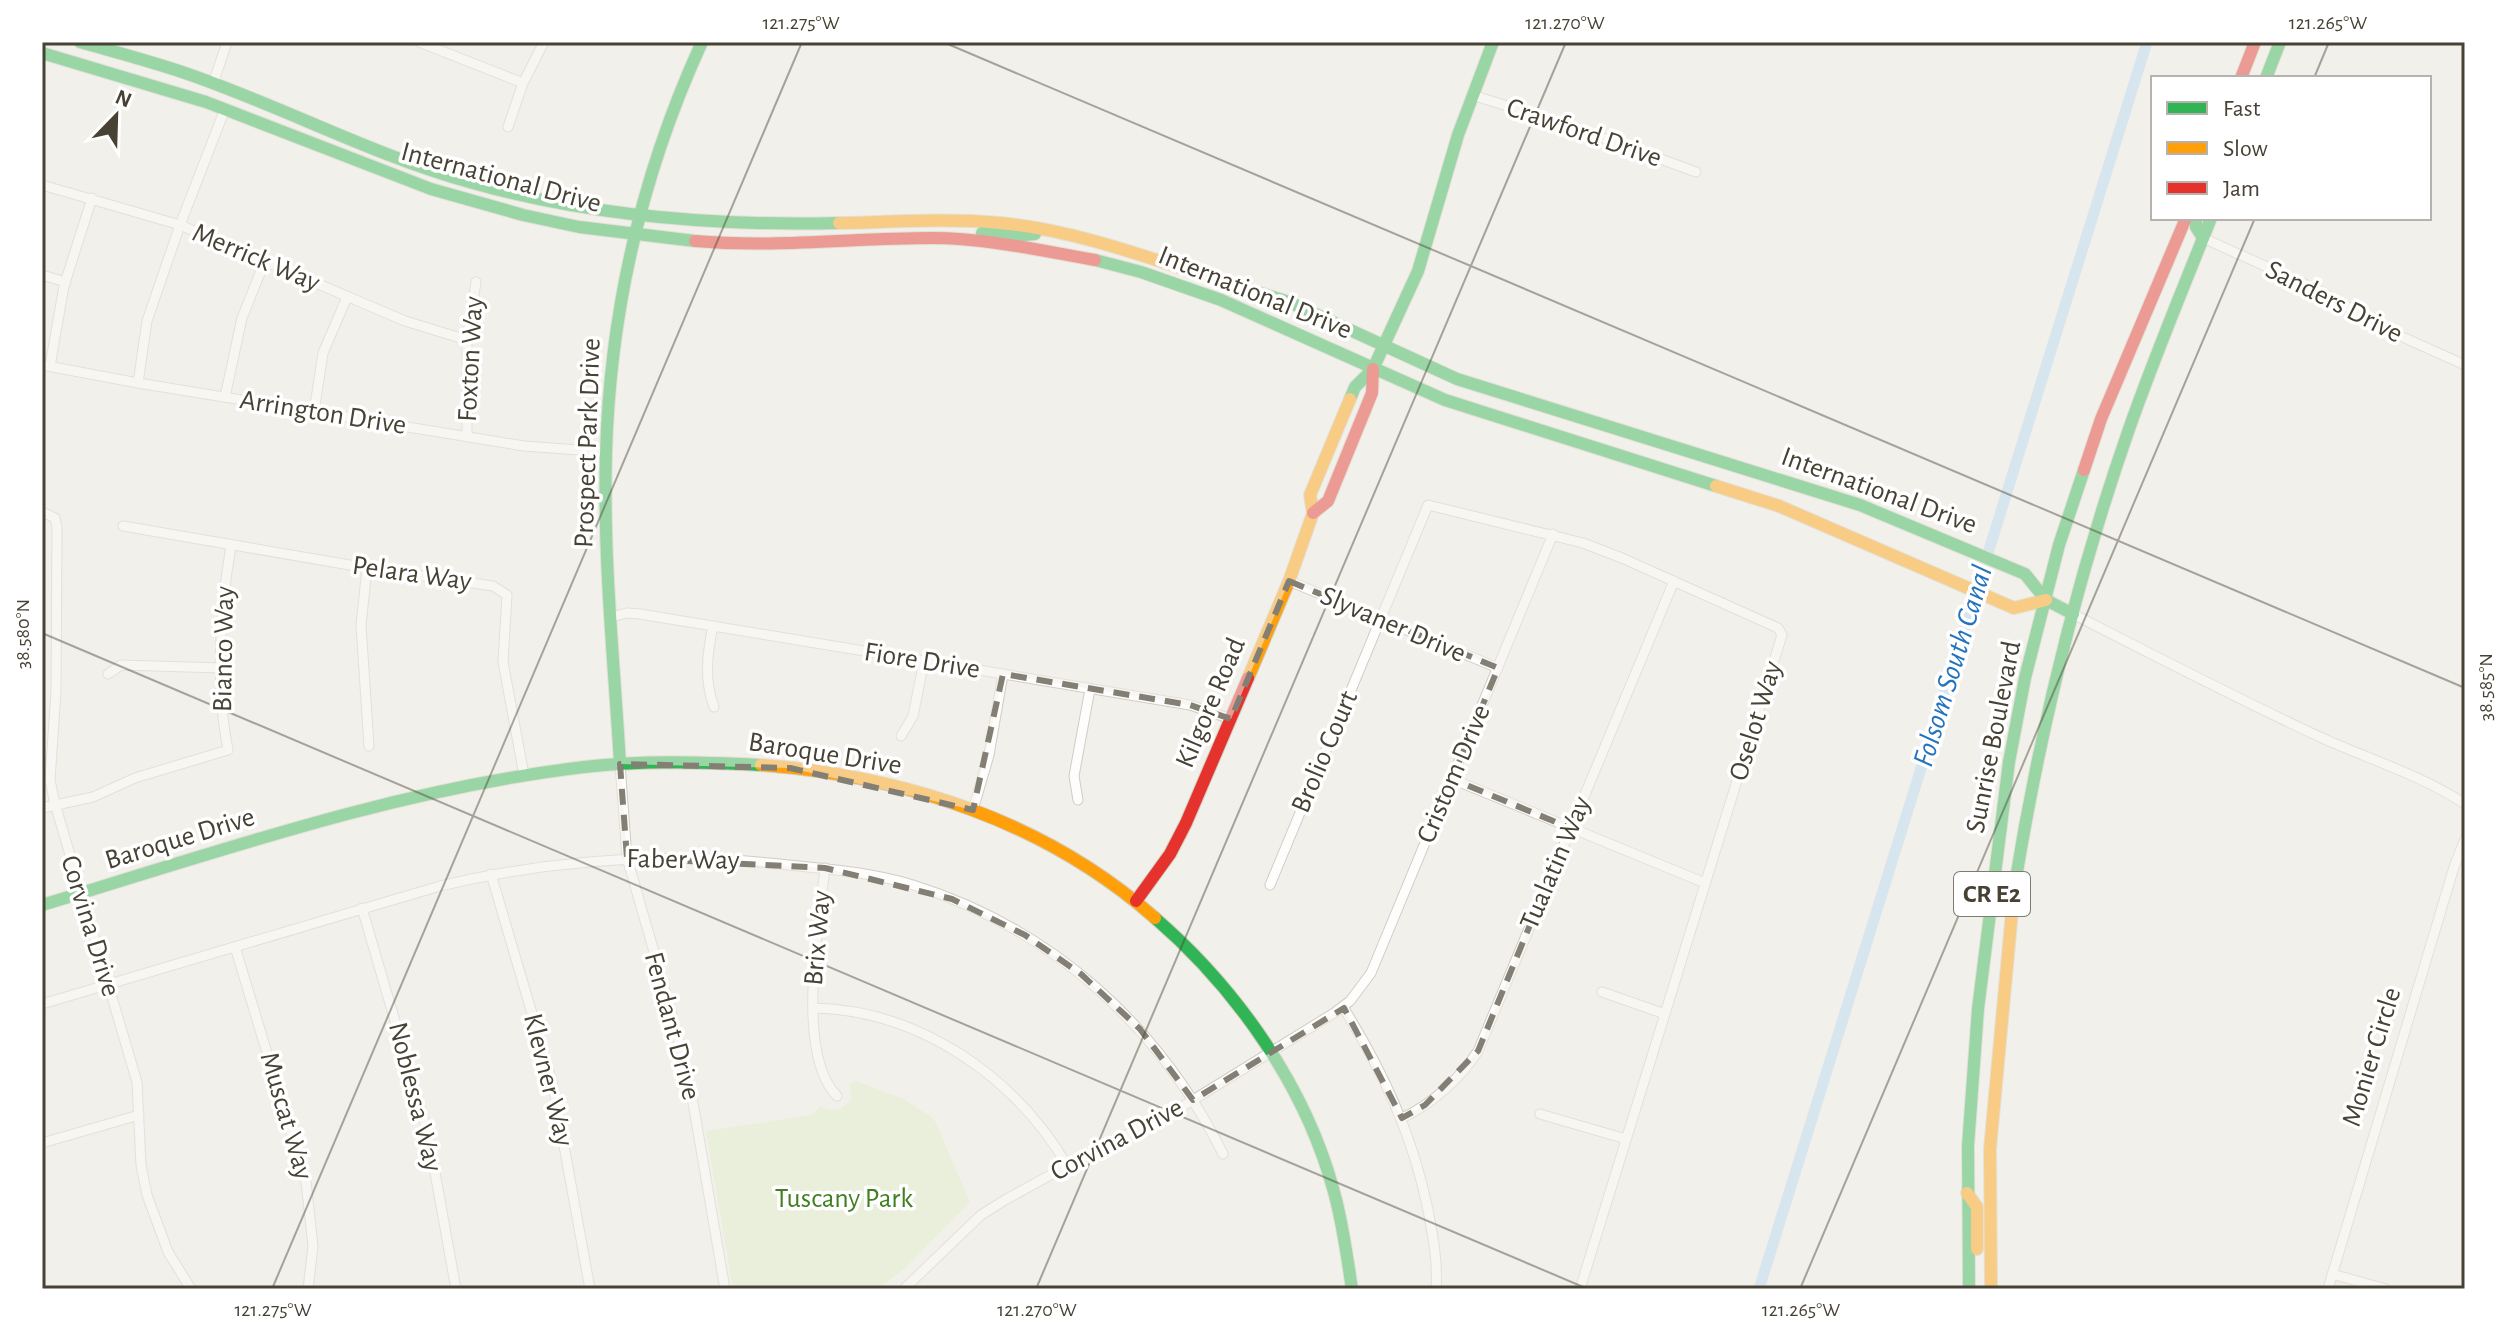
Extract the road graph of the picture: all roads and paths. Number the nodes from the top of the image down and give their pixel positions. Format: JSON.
{"nodes":[{"id":1,"x":80,"y":42,"type":"edge"},
{"id":2,"x":227,"y":42,"type":"edge"},
{"id":3,"x":419,"y":42,"type":"edge"},
{"id":4,"x":544,"y":42,"type":"edge"},
{"id":5,"x":702,"y":42,"type":"edge"},
{"id":6,"x":1493,"y":42,"type":"edge"},
{"id":7,"x":2255,"y":42,"type":"edge"},
{"id":8,"x":2280,"y":42,"type":"edge"},
{"id":9,"x":42,"y":53,"type":"edge"},
{"id":10,"x":2242,"y":76,"type":"edge"},
{"id":11,"x":2267,"y":76,"type":"edge"},
{"id":12,"x":523,"y":83,"type":"junction"},
{"id":13,"x":213,"y":84,"type":"junction"},
{"id":14,"x":1472,"y":95,"type":"junction"},
{"id":15,"x":225,"y":109,"type":"junction"},
{"id":16,"x":508,"y":127,"type":"dead end"},
{"id":17,"x":1696,"y":172,"type":"dead end"},
{"id":18,"x":42,"y":185,"type":"edge"},
{"id":19,"x":92,"y":198,"type":"junction"},
{"id":20,"x":639,"y":213,"type":"junction"},
{"id":21,"x":2185,"y":220,"type":"edge"},
{"id":22,"x":2196,"y":220,"type":"edge"},
{"id":23,"x":2210,"y":220,"type":"edge"},
{"id":24,"x":180,"y":225,"type":"junction"},
{"id":25,"x":1042,"y":231,"type":"junction"},
{"id":26,"x":634,"y":235,"type":"junction"},
{"id":27,"x":2203,"y":238,"type":"junction"},
{"id":28,"x":940,"y":239,"type":"junction"},
{"id":29,"x":1027,"y":248,"type":"junction"},
{"id":30,"x":1122,"y":249,"type":"junction"},
{"id":31,"x":264,"y":263,"type":"junction"},
{"id":32,"x":42,"y":275,"type":"edge"},
{"id":33,"x":66,"y":282,"type":"junction"},
{"id":34,"x":476,"y":282,"type":"dead end"},
{"id":35,"x":347,"y":297,"type":"junction"},
{"id":36,"x":467,"y":340,"type":"junction"},
{"id":37,"x":1385,"y":345,"type":"junction"},
{"id":38,"x":46,"y":365,"type":"edge"},
{"id":39,"x":2465,"y":365,"type":"edge"},
{"id":40,"x":1373,"y":369,"type":"junction"},
{"id":41,"x":138,"y":383,"type":"junction"},
{"id":42,"x":225,"y":397,"type":"junction"},
{"id":43,"x":314,"y":412,"type":"junction"},
{"id":44,"x":467,"y":437,"type":"junction"},
{"id":45,"x":606,"y":452,"type":"junction"},
{"id":46,"x":42,"y":512,"type":"edge"},
{"id":47,"x":1313,"y":513,"type":"junction"},
{"id":48,"x":123,"y":526,"type":"dead end"},
{"id":49,"x":1553,"y":534,"type":"junction"},
{"id":50,"x":231,"y":546,"type":"junction"},
{"id":51,"x":367,"y":568,"type":"junction"},
{"id":52,"x":1289,"y":581,"type":"junction"},
{"id":53,"x":1674,"y":581,"type":"junction"},
{"id":54,"x":2046,"y":600,"type":"junction"},
{"id":55,"x":2073,"y":614,"type":"junction"},
{"id":56,"x":611,"y":617,"type":"junction"},
{"id":57,"x":1380,"y":619,"type":"junction"},
{"id":58,"x":713,"y":626,"type":"junction"},
{"id":59,"x":924,"y":661,"type":"junction"},
{"id":60,"x":222,"y":668,"type":"junction"},
{"id":61,"x":1498,"y":668,"type":"junction"},
{"id":62,"x":108,"y":674,"type":"dead end"},
{"id":63,"x":1003,"y":674,"type":"junction"},
{"id":64,"x":1090,"y":689,"type":"junction"},
{"id":65,"x":42,"y":690,"type":"edge"},
{"id":66,"x":56,"y":691,"type":"junction"},
{"id":67,"x":714,"y":707,"type":"dead end"},
{"id":68,"x":1231,"y":719,"type":"junction"},
{"id":69,"x":901,"y":736,"type":"dead end"},
{"id":70,"x":369,"y":746,"type":"dead end"},
{"id":71,"x":620,"y":764,"type":"junction"},
{"id":72,"x":524,"y":775,"type":"junction"},
{"id":73,"x":1452,"y":779,"type":"junction"},
{"id":74,"x":1078,"y":800,"type":"dead end"},
{"id":75,"x":55,"y":804,"type":"junction"},
{"id":76,"x":2465,"y":804,"type":"edge"},
{"id":77,"x":42,"y":808,"type":"edge"},
{"id":78,"x":973,"y":810,"type":"junction"},
{"id":79,"x":1570,"y":828,"type":"junction"},
{"id":80,"x":2465,"y":839,"type":"edge"},
{"id":81,"x":627,"y":858,"type":"junction"},
{"id":82,"x":825,"y":868,"type":"junction"},
{"id":83,"x":491,"y":874,"type":"junction"},
{"id":84,"x":1705,"y":883,"type":"junction"},
{"id":85,"x":1270,"y":885,"type":"dead end"},
{"id":86,"x":80,"y":894,"type":"junction"},
{"id":87,"x":1136,"y":901,"type":"junction"},
{"id":88,"x":42,"y":905,"type":"edge"},
{"id":89,"x":362,"y":908,"type":"junction"},
{"id":90,"x":235,"y":947,"type":"junction"},
{"id":91,"x":108,"y":985,"type":"junction"},
{"id":92,"x":1602,"y":992,"type":"dead end"},
{"id":93,"x":42,"y":1004,"type":"edge"},
{"id":94,"x":1343,"y":1007,"type":"junction"},
{"id":95,"x":813,"y":1008,"type":"junction"},
{"id":96,"x":1665,"y":1014,"type":"junction"},
{"id":97,"x":1271,"y":1052,"type":"junction"},
{"id":98,"x":837,"y":1096,"type":"dead end"},
{"id":99,"x":1193,"y":1100,"type":"junction"},
{"id":100,"x":1540,"y":1114,"type":"dead end"},
{"id":101,"x":139,"y":1115,"type":"junction"},
{"id":102,"x":1402,"y":1118,"type":"junction"},
{"id":103,"x":1626,"y":1139,"type":"junction"},
{"id":104,"x":42,"y":1143,"type":"edge"},
{"id":105,"x":1223,"y":1154,"type":"dead end"},
{"id":106,"x":1067,"y":1165,"type":"junction"},
{"id":107,"x":1967,"y":1193,"type":"junction"},
{"id":108,"x":2332,"y":1274,"type":"junction"},
{"id":109,"x":191,"y":1289,"type":"edge"},
{"id":110,"x":308,"y":1289,"type":"edge"},
{"id":111,"x":456,"y":1289,"type":"edge"},
{"id":112,"x":590,"y":1289,"type":"edge"},
{"id":113,"x":725,"y":1289,"type":"edge"},
{"id":114,"x":904,"y":1289,"type":"edge"},
{"id":115,"x":1352,"y":1289,"type":"edge"},
{"id":116,"x":1436,"y":1289,"type":"edge"},
{"id":117,"x":1580,"y":1289,"type":"edge"},
{"id":118,"x":1969,"y":1289,"type":"edge"},
{"id":119,"x":1977,"y":1289,"type":"edge"},
{"id":120,"x":1991,"y":1289,"type":"edge"},
{"id":121,"x":2328,"y":1289,"type":"edge"},
{"id":122,"x":2386,"y":1289,"type":"edge"}],
"edges":[{"from":1,"to":13,"type":"main road","name":"International Drive"},
{"from":2,"to":13,"type":"street"},
{"from":3,"to":12,"type":"street"},
{"from":4,"to":12,"type":"street"},
{"from":5,"to":20,"type":"main road","name":"Prospect Park Drive"},
{"from":6,"to":14,"type":"main road","name":"Kilgore Road"},
{"from":7,"to":10,"type":"main road"},
{"from":8,"to":11,"type":"main road"},
{"from":9,"to":15,"type":"main road","name":"International Drive"},
{"from":12,"to":16,"type":"street"},
{"from":13,"to":20,"type":"main road","name":"International Drive"},
{"from":14,"to":17,"type":"street","name":"Crawford Drive"},
{"from":14,"to":37,"type":"main road","name":"Kilgore Road"},
{"from":15,"to":24,"type":"street"},
{"from":15,"to":26,"type":"main road","name":"International Drive"},
{"from":18,"to":19,"type":"street","name":"Merrick Way"},
{"from":19,"to":24,"type":"street","name":"Merrick Way"},
{"from":19,"to":33,"type":"street"},
{"from":20,"to":25,"type":"main road","name":"International Drive"},
{"from":20,"to":26,"type":"main road","name":"Prospect Park Drive"},
{"from":21,"to":54,"type":"main road","name":"Sunrise Boulevard","number":"CR E2"},
{"from":22,"to":27,"type":"main road"},
{"from":23,"to":27,"type":"main road","name":"Sunrise Boulevard","number":"CR E2"},
{"from":24,"to":31,"type":"street","name":"Merrick Way"},
{"from":24,"to":41,"type":"street"},
{"from":25,"to":28,"type":"main road"},
{"from":25,"to":30,"type":"main road","name":"International Drive"},
{"from":26,"to":28,"type":"main road","name":"International Drive"},
{"from":26,"to":45,"type":"main road","name":"Prospect Park Drive"},
{"from":27,"to":39,"type":"street","name":"Sanders Drive"},
{"from":27,"to":55,"type":"main road","name":"Sunrise Boulevard","number":"CR E2"},
{"from":28,"to":29,"type":"main road","name":"International Drive"},
{"from":29,"to":30,"type":"main road"},
{"from":29,"to":40,"type":"main road","name":"International Drive"},
{"from":30,"to":37,"type":"main road","name":"International Drive"},
{"from":31,"to":35,"type":"street","name":"Merrick Way"},
{"from":31,"to":42,"type":"street"},
{"from":32,"to":33,"type":"street"},
{"from":33,"to":38,"type":"street"},
{"from":34,"to":36,"type":"street","name":"Foxton Way"},
{"from":35,"to":36,"type":"street","name":"Merrick Way"},
{"from":35,"to":43,"type":"street"},
{"from":36,"to":44,"type":"street","name":"Foxton Way"},
{"from":37,"to":40,"type":"main road","name":"Kilgore Road"},
{"from":37,"to":54,"type":"main road","name":"International Drive"},
{"from":38,"to":41,"type":"street","name":"Arrington Drive"},
{"from":40,"to":47,"type":"main road","name":"Kilgore Road"},
{"from":40,"to":47,"type":"main road","name":"Kilgore Road"},
{"from":40,"to":54,"type":"main road","name":"International Drive"},
{"from":41,"to":42,"type":"street","name":"Arrington Drive"},
{"from":42,"to":43,"type":"street","name":"Arrington Drive"},
{"from":43,"to":44,"type":"street","name":"Arrington Drive"},
{"from":44,"to":45,"type":"street","name":"Arrington Drive"},
{"from":45,"to":56,"type":"main road","name":"Prospect Park Drive"},
{"from":46,"to":66,"type":"street","name":"Corvina Drive"},
{"from":47,"to":52,"type":"main road","name":"Kilgore Road"},
{"from":48,"to":50,"type":"street","name":"Pelara Way"},
{"from":49,"to":53,"type":"street","name":"Oselot Way"},
{"from":49,"to":57,"type":"street","name":"Oselot Way"},
{"from":49,"to":61,"type":"street","name":"Cristom Drive"},
{"from":50,"to":51,"type":"street","name":"Pelara Way"},
{"from":50,"to":60,"type":"street","name":"Bianco Way"},
{"from":51,"to":70,"type":"street"},
{"from":51,"to":72,"type":"street","name":"Pelara Way"},
{"from":52,"to":57,"type":"street","name":"Slyvaner Drive"},
{"from":52,"to":68,"type":"main road","name":"Kilgore Road"},
{"from":53,"to":79,"type":"street","name":"Tualatin Way"},
{"from":53,"to":84,"type":"street","name":"Oselot Way"},
{"from":54,"to":55,"type":"main road"},
{"from":54,"to":107,"type":"main road","name":"Sunrise Boulevard","number":"CR E2"},
{"from":55,"to":76,"type":"street"},
{"from":55,"to":120,"type":"main road","name":"Sunrise Boulevard","number":"CR E2"},
{"from":56,"to":58,"type":"street","name":"Fiore Drive"},
{"from":56,"to":71,"type":"main road","name":"Prospect Park Drive"},
{"from":57,"to":61,"type":"street","name":"Slyvaner Drive"},
{"from":57,"to":85,"type":"street","name":"Brolio Court"},
{"from":58,"to":59,"type":"street","name":"Fiore Drive"},
{"from":58,"to":67,"type":"street"},
{"from":59,"to":63,"type":"street","name":"Fiore Drive"},
{"from":59,"to":69,"type":"street"},
{"from":60,"to":62,"type":"street"},
{"from":60,"to":75,"type":"street","name":"Bianco Way"},
{"from":61,"to":73,"type":"street","name":"Cristom Drive"},
{"from":63,"to":64,"type":"street","name":"Fiore Drive"},
{"from":63,"to":78,"type":"street"},
{"from":64,"to":68,"type":"street","name":"Fiore Drive"},
{"from":64,"to":74,"type":"street"},
{"from":65,"to":66,"type":"street"},
{"from":66,"to":75,"type":"street","name":"Corvina Drive"},
{"from":68,"to":87,"type":"main road","name":"Kilgore Road"},
{"from":71,"to":72,"type":"main road","name":"Baroque Drive"},
{"from":71,"to":78,"type":"main road","name":"Baroque Drive"},
{"from":71,"to":81,"type":"street","name":"Fendant Drive"},
{"from":72,"to":86,"type":"main road","name":"Baroque Drive"},
{"from":73,"to":79,"type":"street"},
{"from":73,"to":94,"type":"street","name":"Cristom Drive"},
{"from":75,"to":77,"type":"street","name":"Bianco Way"},
{"from":75,"to":86,"type":"street","name":"Corvina Drive"},
{"from":78,"to":87,"type":"main road","name":"Baroque Drive"},
{"from":79,"to":84,"type":"street"},
{"from":79,"to":102,"type":"street","name":"Tualatin Way"},
{"from":80,"to":108,"type":"street","name":"Monier Circle"},
{"from":81,"to":82,"type":"street","name":"Faber Way"},
{"from":81,"to":83,"type":"street","name":"Faber Way"},
{"from":81,"to":113,"type":"street","name":"Fendant Drive"},
{"from":82,"to":95,"type":"street","name":"Brix Way"},
{"from":82,"to":99,"type":"street","name":"Faber Way"},
{"from":83,"to":89,"type":"street","name":"Faber Way"},
{"from":83,"to":112,"type":"street","name":"Klevner Way"},
{"from":84,"to":96,"type":"street","name":"Oselot Way"},
{"from":86,"to":88,"type":"main road","name":"Baroque Drive"},
{"from":86,"to":91,"type":"street","name":"Corvina Drive"},
{"from":87,"to":97,"type":"main road","name":"Baroque Drive"},
{"from":89,"to":90,"type":"street","name":"Faber Way"},
{"from":89,"to":111,"type":"street","name":"Noblessa Way"},
{"from":90,"to":91,"type":"street","name":"Faber Way"},
{"from":90,"to":110,"type":"street","name":"Muscat Way"},
{"from":91,"to":93,"type":"street","name":"Faber Way"},
{"from":91,"to":101,"type":"street","name":"Corvina Drive"},
{"from":92,"to":96,"type":"street"},
{"from":94,"to":97,"type":"street","name":"Corvina Drive"},
{"from":94,"to":102,"type":"street"},
{"from":95,"to":98,"type":"street","name":"Brix Way"},
{"from":95,"to":106,"type":"street"},
{"from":96,"to":103,"type":"street","name":"Oselot Way"},
{"from":97,"to":99,"type":"street","name":"Corvina Drive"},
{"from":97,"to":115,"type":"main road","name":"Baroque Drive"},
{"from":99,"to":105,"type":"street","name":"Faber Way"},
{"from":99,"to":106,"type":"street","name":"Corvina Drive"},
{"from":100,"to":103,"type":"street"},
{"from":101,"to":104,"type":"street"},
{"from":101,"to":109,"type":"street","name":"Corvina Drive"},
{"from":102,"to":116,"type":"street"},
{"from":103,"to":117,"type":"street","name":"Oselot Way"},
{"from":106,"to":114,"type":"street","name":"Corvina Drive"},
{"from":107,"to":118,"type":"main road","name":"Sunrise Boulevard","number":"CR E2"},
{"from":107,"to":119,"type":"main road"},
{"from":108,"to":121,"type":"street","name":"Monier Circle"},
{"from":108,"to":122,"type":"street"}]}
